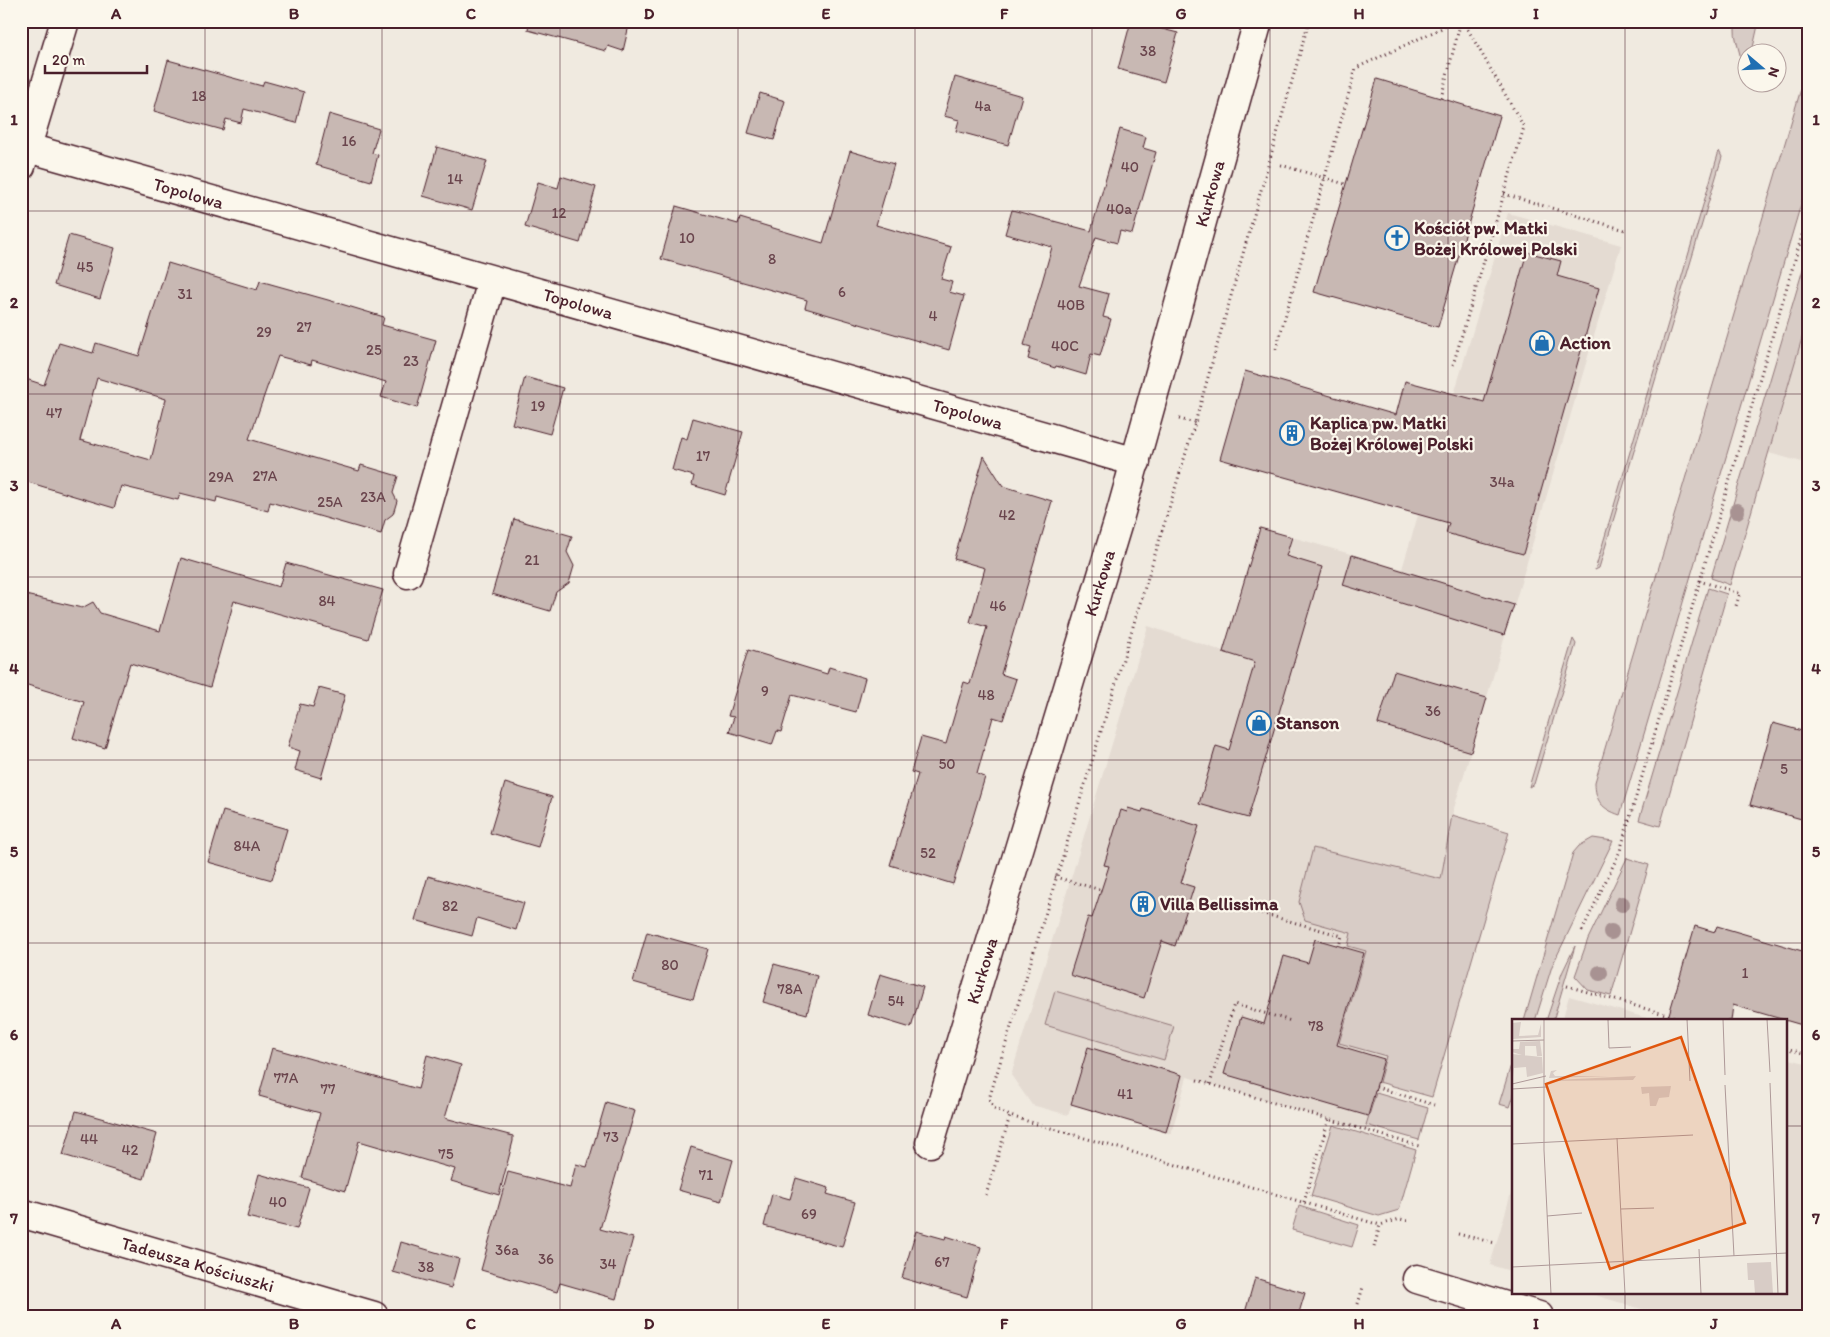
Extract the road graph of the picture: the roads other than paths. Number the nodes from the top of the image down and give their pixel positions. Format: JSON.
{"nodes":[{"id":1,"x":65,"y":21,"type":"edge"},
{"id":2,"x":1258,"y":21,"type":"edge"},
{"id":3,"x":23,"y":153,"type":"edge"},
{"id":4,"x":492,"y":280,"type":"junction"},
{"id":5,"x":1136,"y":462,"type":"junction"},
{"id":6,"x":408,"y":574,"type":"dead end"},
{"id":7,"x":930,"y":1143,"type":"dead end"},
{"id":8,"x":21,"y":1213,"type":"edge"},
{"id":9,"x":1416,"y":1279,"type":"dead end"},
{"id":10,"x":374,"y":1316,"type":"edge"},
{"id":11,"x":1539,"y":1316,"type":"edge"}],
"edges":[{"from":1,"to":3,"type":"street"},
{"from":2,"to":5,"type":"street","name":"Kurkowa"},
{"from":3,"to":4,"type":"street","name":"Topolowa"},
{"from":4,"to":5,"type":"street","name":"Topolowa"},
{"from":4,"to":6,"type":"street"},
{"from":5,"to":7,"type":"street","name":"Kurkowa"},
{"from":8,"to":10,"type":"street","name":"Tadeusza Kościuszki"},
{"from":9,"to":11,"type":"street"}]}
